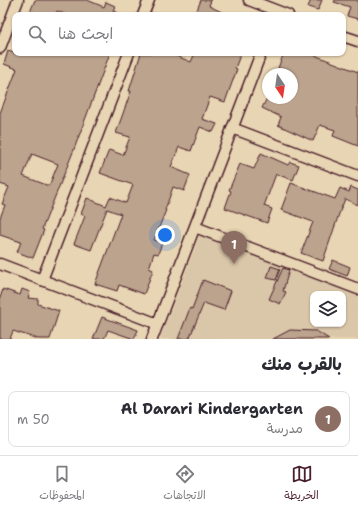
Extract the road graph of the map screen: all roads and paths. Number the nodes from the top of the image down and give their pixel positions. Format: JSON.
{"nodes":[{"id":1,"x":18,"y":0,"type":"edge"},
{"id":2,"x":149,"y":0,"type":"edge"},
{"id":3,"x":249,"y":0,"type":"edge"},
{"id":4,"x":144,"y":12,"type":"edge"},
{"id":5,"x":274,"y":12,"type":"edge"},
{"id":6,"x":3,"y":30,"type":"edge"},
{"id":7,"x":346,"y":37,"type":"edge"},
{"id":8,"x":358,"y":41,"type":"edge"},
{"id":9,"x":0,"y":48,"type":"edge"},
{"id":10,"x":128,"y":56,"type":"edge"},
{"id":11,"x":260,"y":56,"type":"edge"},
{"id":12,"x":232,"y":128,"type":"junction"},
{"id":13,"x":358,"y":176,"type":"edge"},
{"id":14,"x":195,"y":227,"type":"junction"},
{"id":15,"x":0,"y":264,"type":"edge"},
{"id":16,"x":42,"y":280,"type":"junction"},
{"id":17,"x":358,"y":289,"type":"edge"},
{"id":18,"x":158,"y":324,"type":"junction"},
{"id":19,"x":152,"y":339,"type":"edge"}],
"edges":[{"from":1,"to":6,"type":"street"},
{"from":2,"to":4,"type":"street"},
{"from":3,"to":5,"type":"street"},
{"from":6,"to":9,"type":"street"},
{"from":7,"to":8,"type":"street"},
{"from":10,"to":16,"type":"street"},
{"from":11,"to":12,"type":"street"},
{"from":12,"to":13,"type":"street"},
{"from":12,"to":14,"type":"street"},
{"from":14,"to":17,"type":"street"},
{"from":14,"to":18,"type":"street"},
{"from":15,"to":16,"type":"street"},
{"from":16,"to":18,"type":"street"},
{"from":18,"to":19,"type":"street"}]}
